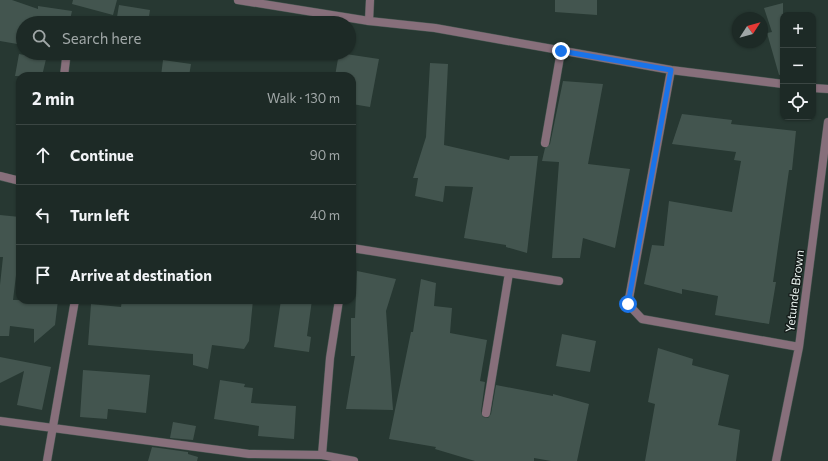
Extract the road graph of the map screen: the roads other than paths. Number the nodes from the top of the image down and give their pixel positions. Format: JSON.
{"nodes":[{"id":1,"x":238,"y":0,"type":"edge"},
{"id":2,"x":370,"y":0,"type":"edge"},
{"id":3,"x":338,"y":16,"type":"edge"},
{"id":4,"x":356,"y":19,"type":"edge"},
{"id":5,"x":369,"y":21,"type":"junction"},
{"id":6,"x":561,"y":51,"type":"junction"},
{"id":7,"x":66,"y":60,"type":"edge"},
{"id":8,"x":671,"y":70,"type":"junction"},
{"id":9,"x":64,"y":72,"type":"edge"},
{"id":10,"x":780,"y":84,"type":"edge"},
{"id":11,"x":816,"y":88,"type":"edge"},
{"id":12,"x":828,"y":90,"type":"edge"},
{"id":13,"x":828,"y":122,"type":"edge"},
{"id":14,"x":827,"y":140,"type":"edge"},
{"id":15,"x":545,"y":143,"type":"dead end"},
{"id":16,"x":0,"y":176,"type":"edge"},
{"id":17,"x":16,"y":179,"type":"edge"},
{"id":18,"x":356,"y":249,"type":"edge"},
{"id":19,"x":509,"y":273,"type":"junction"},
{"id":20,"x":559,"y":280,"type":"dead end"},
{"id":21,"x":74,"y":304,"type":"edge"},
{"id":22,"x":338,"y":304,"type":"edge"},
{"id":23,"x":799,"y":347,"type":"junction"},
{"id":24,"x":486,"y":413,"type":"dead end"},
{"id":25,"x":0,"y":421,"type":"edge"},
{"id":26,"x":55,"y":428,"type":"junction"},
{"id":27,"x":322,"y":456,"type":"junction"},
{"id":28,"x":249,"y":458,"type":"edge"},
{"id":29,"x":47,"y":461,"type":"edge"},
{"id":30,"x":354,"y":461,"type":"edge"},
{"id":31,"x":776,"y":461,"type":"edge"}],
"edges":[{"from":1,"to":3,"type":"street"},
{"from":2,"to":5,"type":"street"},
{"from":4,"to":5,"type":"street"},
{"from":5,"to":6,"type":"street"},
{"from":6,"to":8,"type":"street"},
{"from":6,"to":15,"type":"street"},
{"from":7,"to":9,"type":"street"},
{"from":8,"to":10,"type":"street"},
{"from":8,"to":23,"type":"street"},
{"from":11,"to":12,"type":"street"},
{"from":13,"to":14,"type":"street","name":"Yetunde Brown"},
{"from":14,"to":23,"type":"street","name":"Yetunde Brown"},
{"from":16,"to":17,"type":"street"},
{"from":18,"to":19,"type":"street"},
{"from":19,"to":20,"type":"street"},
{"from":19,"to":24,"type":"street"},
{"from":21,"to":26,"type":"street"},
{"from":22,"to":27,"type":"street"},
{"from":23,"to":31,"type":"street","name":"Yetunde Brown"},
{"from":25,"to":26,"type":"street"},
{"from":26,"to":28,"type":"street"},
{"from":26,"to":29,"type":"street"},
{"from":27,"to":28,"type":"street"},
{"from":27,"to":30,"type":"street"}]}
